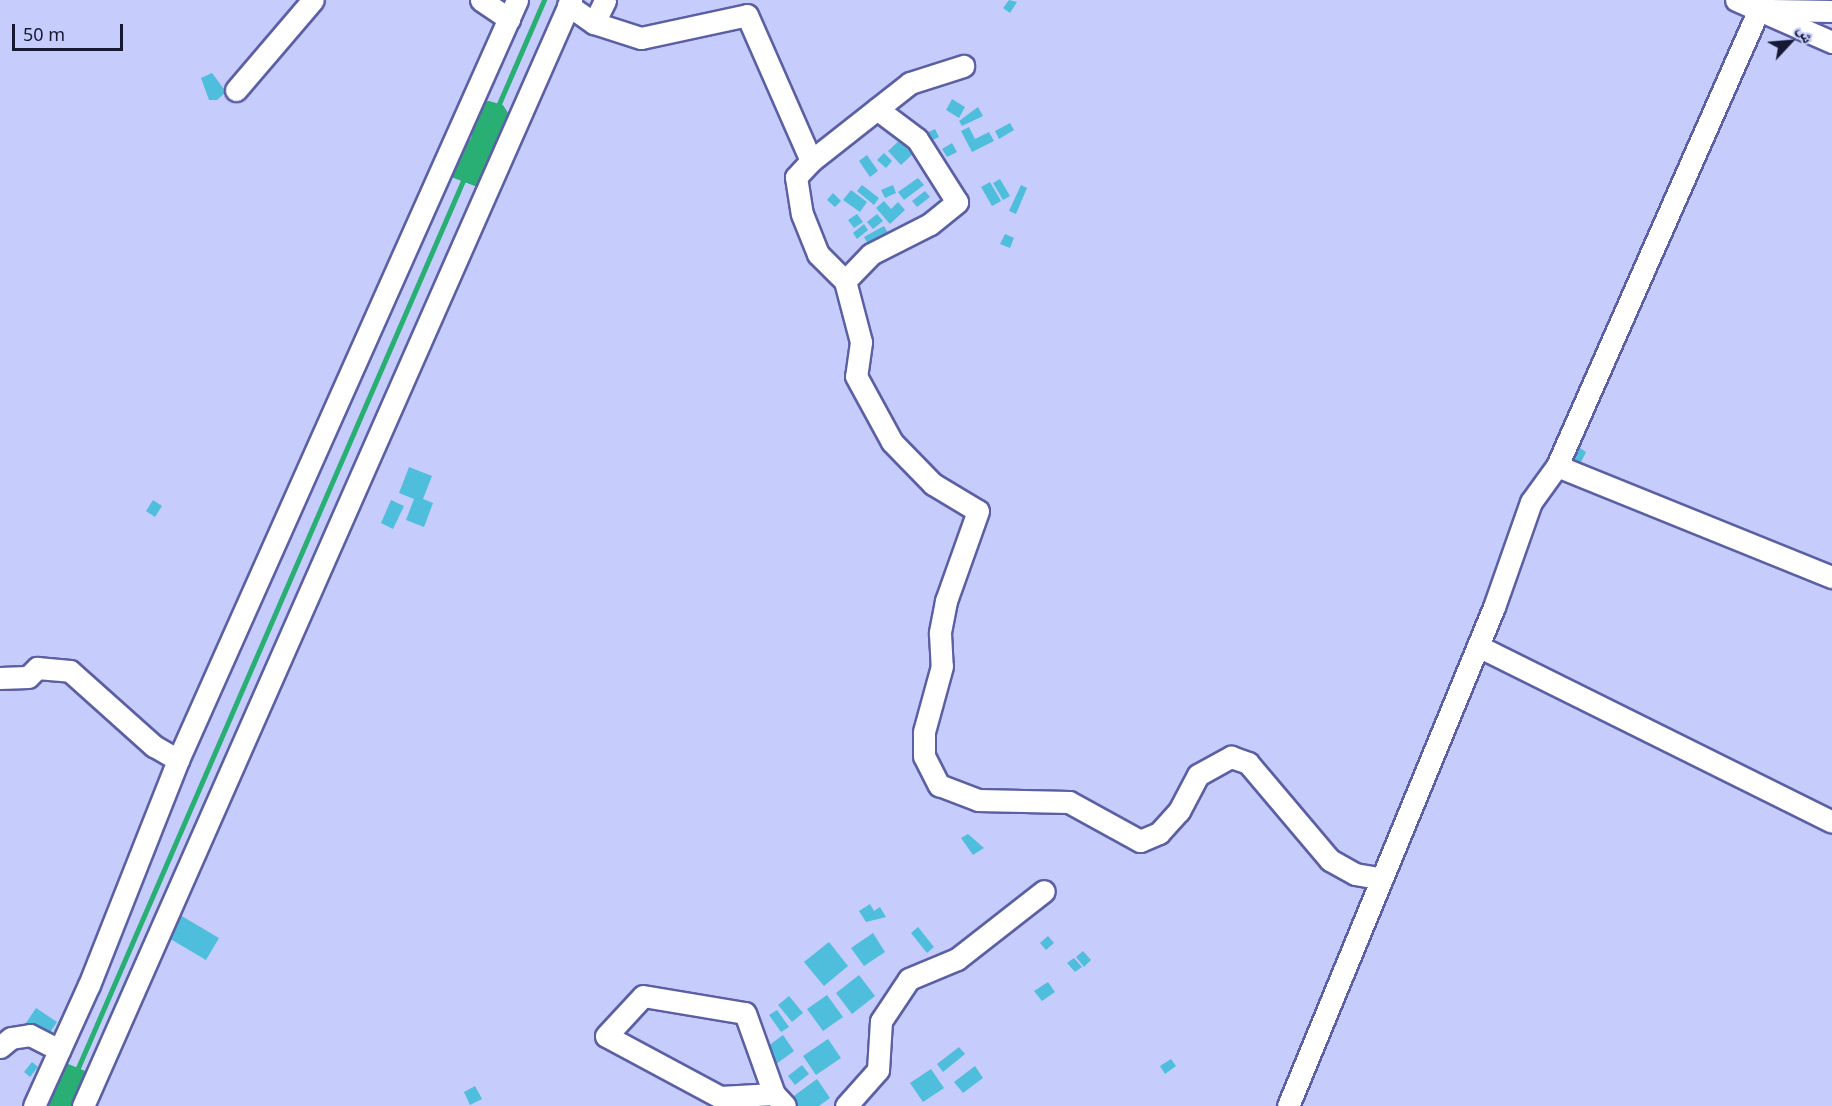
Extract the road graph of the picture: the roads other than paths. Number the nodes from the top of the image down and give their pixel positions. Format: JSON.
{"nodes":[{"id":1,"x":313,"y":0,"type":"edge"},
{"id":2,"x":481,"y":0,"type":"edge"},
{"id":3,"x":605,"y":0,"type":"edge"},
{"id":4,"x":1736,"y":0,"type":"edge"},
{"id":5,"x":570,"y":3,"type":"edge"},
{"id":6,"x":1761,"y":5,"type":"edge"},
{"id":7,"x":513,"y":10,"type":"edge"},
{"id":8,"x":1832,"y":11,"type":"edge"},
{"id":9,"x":594,"y":23,"type":"junction"},
{"id":10,"x":1832,"y":42,"type":"edge"},
{"id":11,"x":963,"y":66,"type":"dead end"},
{"id":12,"x":236,"y":90,"type":"dead end"},
{"id":13,"x":876,"y":109,"type":"junction"},
{"id":14,"x":811,"y":161,"type":"junction"},
{"id":15,"x":845,"y":281,"type":"junction"},
{"id":16,"x":1557,"y":466,"type":"junction"},
{"id":17,"x":1832,"y":577,"type":"edge"},
{"id":18,"x":1478,"y":646,"type":"junction"},
{"id":19,"x":0,"y":678,"type":"edge"},
{"id":20,"x":178,"y":760,"type":"junction"},
{"id":21,"x":1832,"y":822,"type":"edge"},
{"id":22,"x":1382,"y":879,"type":"junction"},
{"id":23,"x":1044,"y":891,"type":"dead end"},
{"id":24,"x":0,"y":1047,"type":"edge"},
{"id":25,"x":59,"y":1050,"type":"junction"},
{"id":26,"x":779,"y":1100,"type":"edge"},
{"id":27,"x":34,"y":1106,"type":"edge"},
{"id":28,"x":83,"y":1106,"type":"edge"},
{"id":29,"x":846,"y":1106,"type":"edge"},
{"id":30,"x":1288,"y":1106,"type":"edge"}],
"edges":[{"from":1,"to":12,"type":"street"},
{"from":2,"to":7,"type":"street"},
{"from":3,"to":9,"type":"street"},
{"from":4,"to":6,"type":"street"},
{"from":5,"to":9,"type":"street"},
{"from":5,"to":28,"type":"street"},
{"from":6,"to":8,"type":"street"},
{"from":6,"to":10,"type":"street"},
{"from":6,"to":16,"type":"street"},
{"from":7,"to":20,"type":"street"},
{"from":9,"to":14,"type":"street"},
{"from":11,"to":13,"type":"street"},
{"from":13,"to":14,"type":"street"},
{"from":13,"to":15,"type":"street"},
{"from":14,"to":15,"type":"street"},
{"from":15,"to":22,"type":"street"},
{"from":16,"to":17,"type":"street"},
{"from":16,"to":18,"type":"street"},
{"from":18,"to":21,"type":"street"},
{"from":18,"to":22,"type":"street"},
{"from":19,"to":20,"type":"street"},
{"from":20,"to":25,"type":"street"},
{"from":22,"to":30,"type":"street"},
{"from":23,"to":29,"type":"street"},
{"from":24,"to":25,"type":"street"},
{"from":25,"to":27,"type":"street"},
{"from":26,"to":26,"type":"street"}]}
